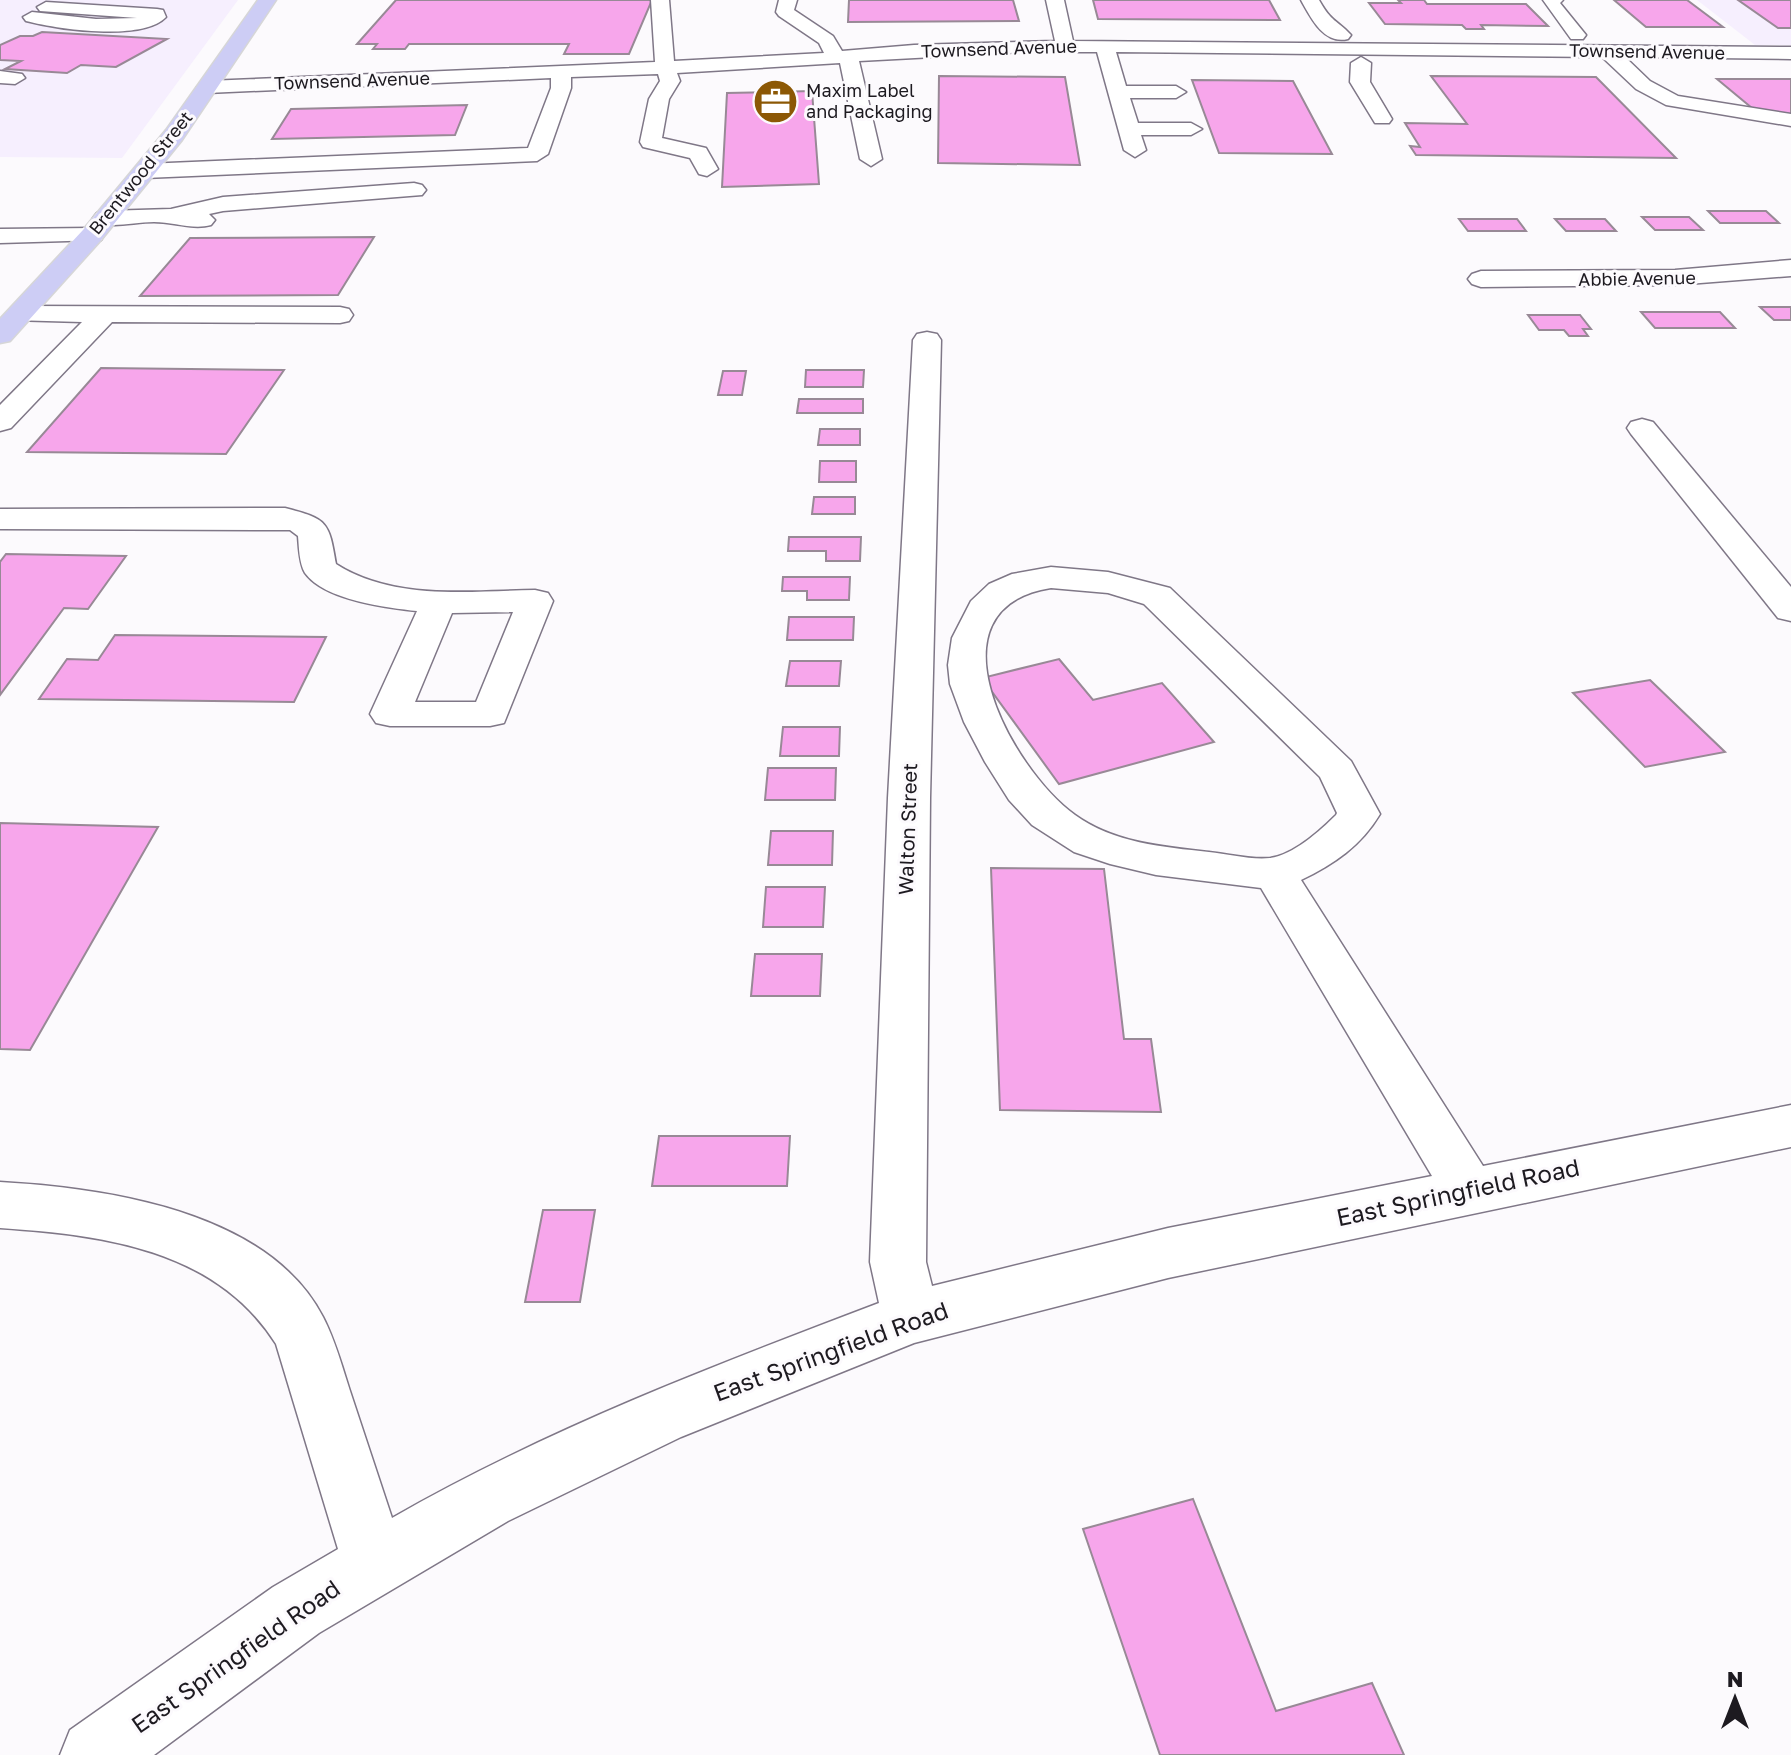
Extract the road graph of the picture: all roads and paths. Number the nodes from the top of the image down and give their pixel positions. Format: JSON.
{"nodes":[{"id":1,"x":267,"y":0,"type":"edge"},
{"id":2,"x":660,"y":0,"type":"edge"},
{"id":3,"x":788,"y":0,"type":"edge"},
{"id":4,"x":1055,"y":0,"type":"edge"},
{"id":5,"x":1310,"y":0,"type":"edge"},
{"id":6,"x":1554,"y":0,"type":"edge"},
{"id":7,"x":27,"y":16,"type":"edge"},
{"id":8,"x":813,"y":31,"type":"junction"},
{"id":9,"x":844,"y":31,"type":"dead end"},
{"id":10,"x":953,"y":31,"type":"dead end"},
{"id":11,"x":1068,"y":34,"type":"junction"},
{"id":12,"x":1577,"y":35,"type":"dead end"},
{"id":13,"x":1016,"y":47,"type":"junction"},
{"id":14,"x":1105,"y":47,"type":"junction"},
{"id":15,"x":1351,"y":49,"type":"junction"},
{"id":16,"x":921,"y":51,"type":"junction"},
{"id":17,"x":1607,"y":51,"type":"junction"},
{"id":18,"x":1791,"y":53,"type":"edge"},
{"id":19,"x":467,"y":57,"type":"dead end"},
{"id":20,"x":842,"y":58,"type":"junction"},
{"id":21,"x":1049,"y":66,"type":"dead end"},
{"id":22,"x":1430,"y":66,"type":"dead end"},
{"id":23,"x":561,"y":73,"type":"junction"},
{"id":24,"x":475,"y":76,"type":"junction"},
{"id":25,"x":667,"y":76,"type":"junction"},
{"id":26,"x":769,"y":81,"type":"dead end"},
{"id":27,"x":207,"y":87,"type":"junction"},
{"id":28,"x":1118,"y":92,"type":"junction"},
{"id":29,"x":1176,"y":92,"type":"dead end"},
{"id":30,"x":1382,"y":119,"type":"dead end"},
{"id":31,"x":1791,"y":120,"type":"edge"},
{"id":32,"x":1129,"y":129,"type":"junction"},
{"id":33,"x":1191,"y":129,"type":"dead end"},
{"id":34,"x":1135,"y":150,"type":"dead end"},
{"id":35,"x":871,"y":159,"type":"dead end"},
{"id":36,"x":707,"y":169,"type":"dead end"},
{"id":37,"x":145,"y":171,"type":"junction"},
{"id":38,"x":414,"y":190,"type":"dead end"},
{"id":39,"x":173,"y":216,"type":"junction"},
{"id":40,"x":264,"y":220,"type":"dead end"},
{"id":41,"x":98,"y":227,"type":"junction"},
{"id":42,"x":0,"y":236,"type":"edge"},
{"id":43,"x":1791,"y":268,"type":"edge"},
{"id":44,"x":1481,"y":279,"type":"dead end"},
{"id":45,"x":20,"y":314,"type":"junction"},
{"id":46,"x":105,"y":314,"type":"junction"},
{"id":47,"x":340,"y":315,"type":"dead end"},
{"id":48,"x":0,"y":335,"type":"edge"},
{"id":49,"x":927,"y":340,"type":"dead end"},
{"id":50,"x":0,"y":422,"type":"edge"},
{"id":51,"x":1642,"y":428,"type":"dead end"},
{"id":52,"x":0,"y":519,"type":"edge"},
{"id":53,"x":440,"y":600,"type":"dead end"},
{"id":54,"x":1791,"y":610,"type":"edge"},
{"id":55,"x":1275,"y":874,"type":"junction"},
{"id":56,"x":1791,"y":1126,"type":"edge"},
{"id":57,"x":1470,"y":1191,"type":"junction"},
{"id":58,"x":0,"y":1205,"type":"edge"},
{"id":59,"x":911,"y":1317,"type":"junction"},
{"id":60,"x":375,"y":1564,"type":"junction"},
{"id":61,"x":95,"y":1755,"type":"edge"}],
"edges":[{"from":1,"to":27,"type":"main road","name":"Brentwood Street"},
{"from":2,"to":25,"type":"street"},
{"from":3,"to":8,"type":"street"},
{"from":4,"to":11,"type":"street"},
{"from":5,"to":15,"type":"street"},
{"from":6,"to":12,"type":"street"},
{"from":7,"to":7,"type":"street"},
{"from":8,"to":9,"type":"street"},
{"from":8,"to":20,"type":"street"},
{"from":10,"to":13,"type":"street"},
{"from":11,"to":13,"type":"street","name":"Townsend Avenue"},
{"from":11,"to":14,"type":"street","name":"Townsend Avenue"},
{"from":13,"to":16,"type":"street","name":"Townsend Avenue"},
{"from":14,"to":15,"type":"street","name":"Townsend Avenue"},
{"from":14,"to":28,"type":"street"},
{"from":15,"to":17,"type":"street","name":"Townsend Avenue"},
{"from":15,"to":22,"type":"street"},
{"from":15,"to":30,"type":"street"},
{"from":16,"to":20,"type":"street","name":"Townsend Avenue"},
{"from":16,"to":21,"type":"street"},
{"from":17,"to":18,"type":"street","name":"Townsend Avenue"},
{"from":17,"to":31,"type":"street"},
{"from":19,"to":24,"type":"street"},
{"from":20,"to":25,"type":"street","name":"Townsend Avenue"},
{"from":20,"to":35,"type":"street"},
{"from":23,"to":24,"type":"street","name":"Townsend Avenue"},
{"from":23,"to":25,"type":"street","name":"Townsend Avenue"},
{"from":23,"to":37,"type":"street"},
{"from":24,"to":27,"type":"street","name":"Townsend Avenue"},
{"from":25,"to":26,"type":"street"},
{"from":25,"to":36,"type":"street"},
{"from":27,"to":37,"type":"main road","name":"Brentwood Street"},
{"from":28,"to":29,"type":"street"},
{"from":28,"to":32,"type":"street"},
{"from":32,"to":33,"type":"street"},
{"from":32,"to":34,"type":"street"},
{"from":37,"to":41,"type":"main road","name":"Brentwood Street"},
{"from":38,"to":39,"type":"street"},
{"from":39,"to":40,"type":"street"},
{"from":39,"to":41,"type":"street"},
{"from":41,"to":42,"type":"street"},
{"from":41,"to":45,"type":"main road","name":"Brentwood Street"},
{"from":43,"to":44,"type":"street","name":"Abbie Avenue"},
{"from":45,"to":46,"type":"street"},
{"from":45,"to":48,"type":"main road","name":"Brentwood Street"},
{"from":46,"to":47,"type":"street"},
{"from":46,"to":50,"type":"street"},
{"from":49,"to":59,"type":"street","name":"Walton Street"},
{"from":51,"to":54,"type":"street"},
{"from":52,"to":53,"type":"street"},
{"from":55,"to":55,"type":"street"},
{"from":55,"to":57,"type":"street"},
{"from":56,"to":57,"type":"street","name":"East Springfield Road"},
{"from":57,"to":59,"type":"street","name":"East Springfield Road"},
{"from":58,"to":60,"type":"street"},
{"from":59,"to":60,"type":"street","name":"East Springfield Road"},
{"from":60,"to":61,"type":"street","name":"East Springfield Road"}]}
